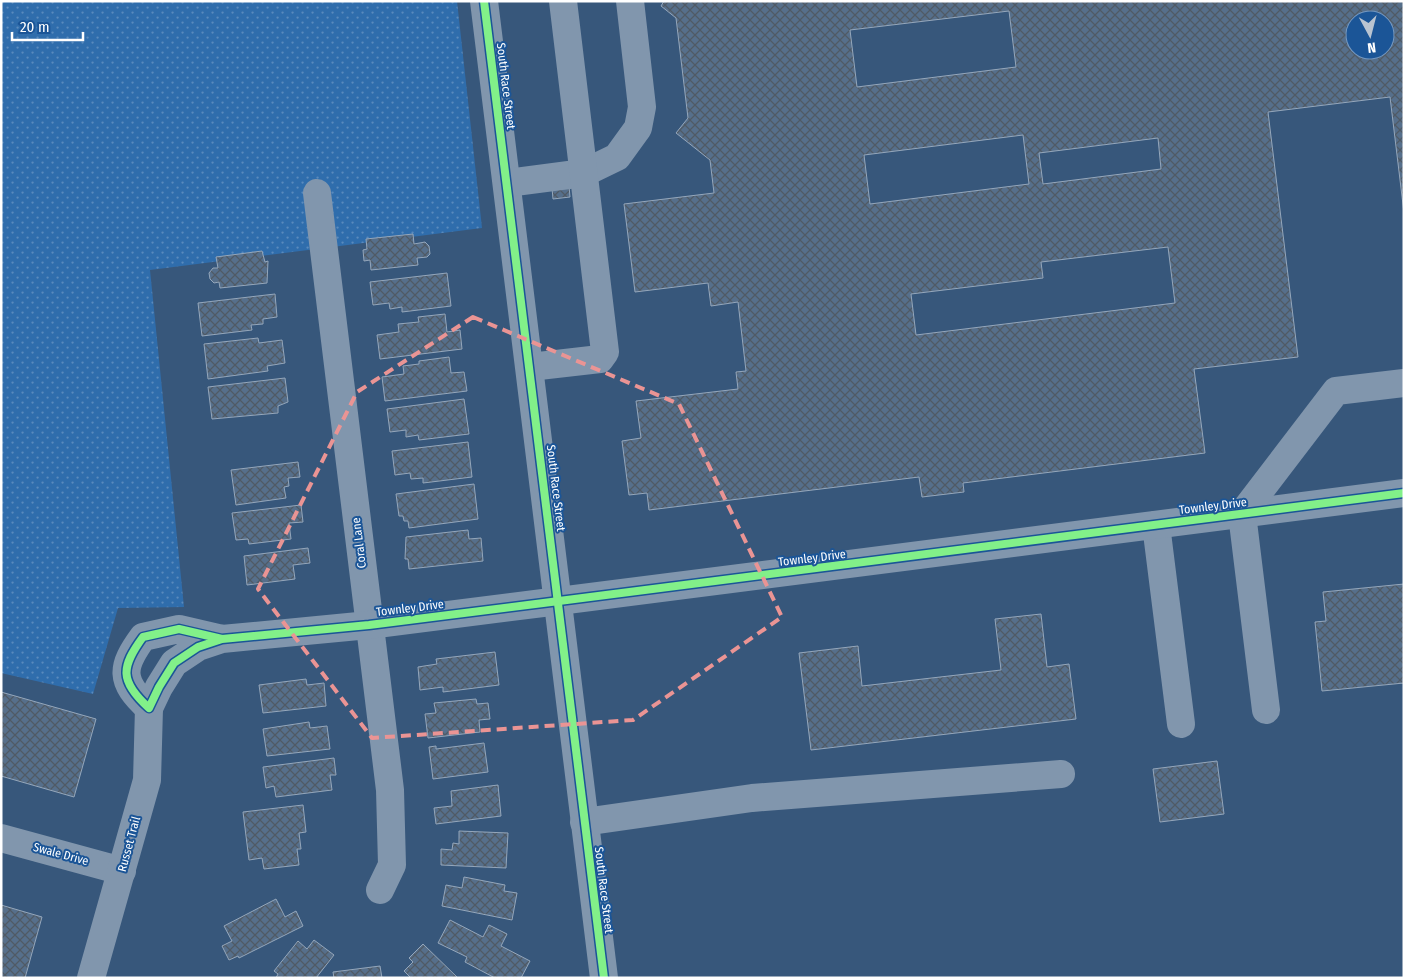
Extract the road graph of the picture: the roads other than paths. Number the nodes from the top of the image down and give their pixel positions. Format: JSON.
{"nodes":[{"id":1,"x":484,"y":1,"type":"edge"},
{"id":2,"x":563,"y":1,"type":"edge"},
{"id":3,"x":630,"y":1,"type":"edge"},
{"id":4,"x":584,"y":174,"type":"junction"},
{"id":5,"x":507,"y":183,"type":"junction"},
{"id":6,"x":317,"y":193,"type":"dead end"},
{"id":7,"x":530,"y":366,"type":"junction"},
{"id":8,"x":1404,"y":383,"type":"edge"},
{"id":9,"x":1404,"y":494,"type":"edge"},
{"id":10,"x":1242,"y":514,"type":"junction"},
{"id":11,"x":1156,"y":525,"type":"junction"},
{"id":12,"x":559,"y":601,"type":"junction"},
{"id":13,"x":369,"y":624,"type":"junction"},
{"id":14,"x":222,"y":639,"type":"junction"},
{"id":15,"x":148,"y":708,"type":"junction"},
{"id":16,"x":1266,"y":710,"type":"dead end"},
{"id":17,"x":1181,"y":724,"type":"dead end"},
{"id":18,"x":1062,"y":774,"type":"dead end"},
{"id":19,"x":584,"y":822,"type":"junction"},
{"id":20,"x":1,"y":838,"type":"edge"},
{"id":21,"x":122,"y":871,"type":"junction"},
{"id":22,"x":380,"y":890,"type":"dead end"},
{"id":23,"x":91,"y":978,"type":"edge"},
{"id":24,"x":604,"y":978,"type":"edge"}],
"edges":[{"from":1,"to":5,"type":"street","name":"South Race Street"},
{"from":2,"to":4,"type":"street"},
{"from":3,"to":4,"type":"street"},
{"from":4,"to":5,"type":"street"},
{"from":4,"to":7,"type":"street"},
{"from":5,"to":7,"type":"street","name":"South Race Street"},
{"from":6,"to":13,"type":"street","name":"Coral Lane"},
{"from":7,"to":12,"type":"street","name":"South Race Street"},
{"from":8,"to":10,"type":"street"},
{"from":9,"to":10,"type":"street","name":"Townley Drive"},
{"from":10,"to":11,"type":"street","name":"Townley Drive"},
{"from":10,"to":16,"type":"street"},
{"from":11,"to":12,"type":"street","name":"Townley Drive"},
{"from":11,"to":17,"type":"street"},
{"from":12,"to":13,"type":"street","name":"Townley Drive"},
{"from":12,"to":19,"type":"street","name":"South Race Street"},
{"from":13,"to":14,"type":"street","name":"Townley Drive"},
{"from":13,"to":22,"type":"street","name":"Coral Lane"},
{"from":14,"to":15,"type":"street","name":"Townley Drive"},
{"from":14,"to":15,"type":"street","name":"Townley Drive"},
{"from":15,"to":21,"type":"street","name":"Russet Trail"},
{"from":18,"to":19,"type":"street"},
{"from":19,"to":24,"type":"street","name":"South Race Street"},
{"from":20,"to":21,"type":"street","name":"Swale Drive"},
{"from":21,"to":23,"type":"street","name":"Russet Trail"}]}
